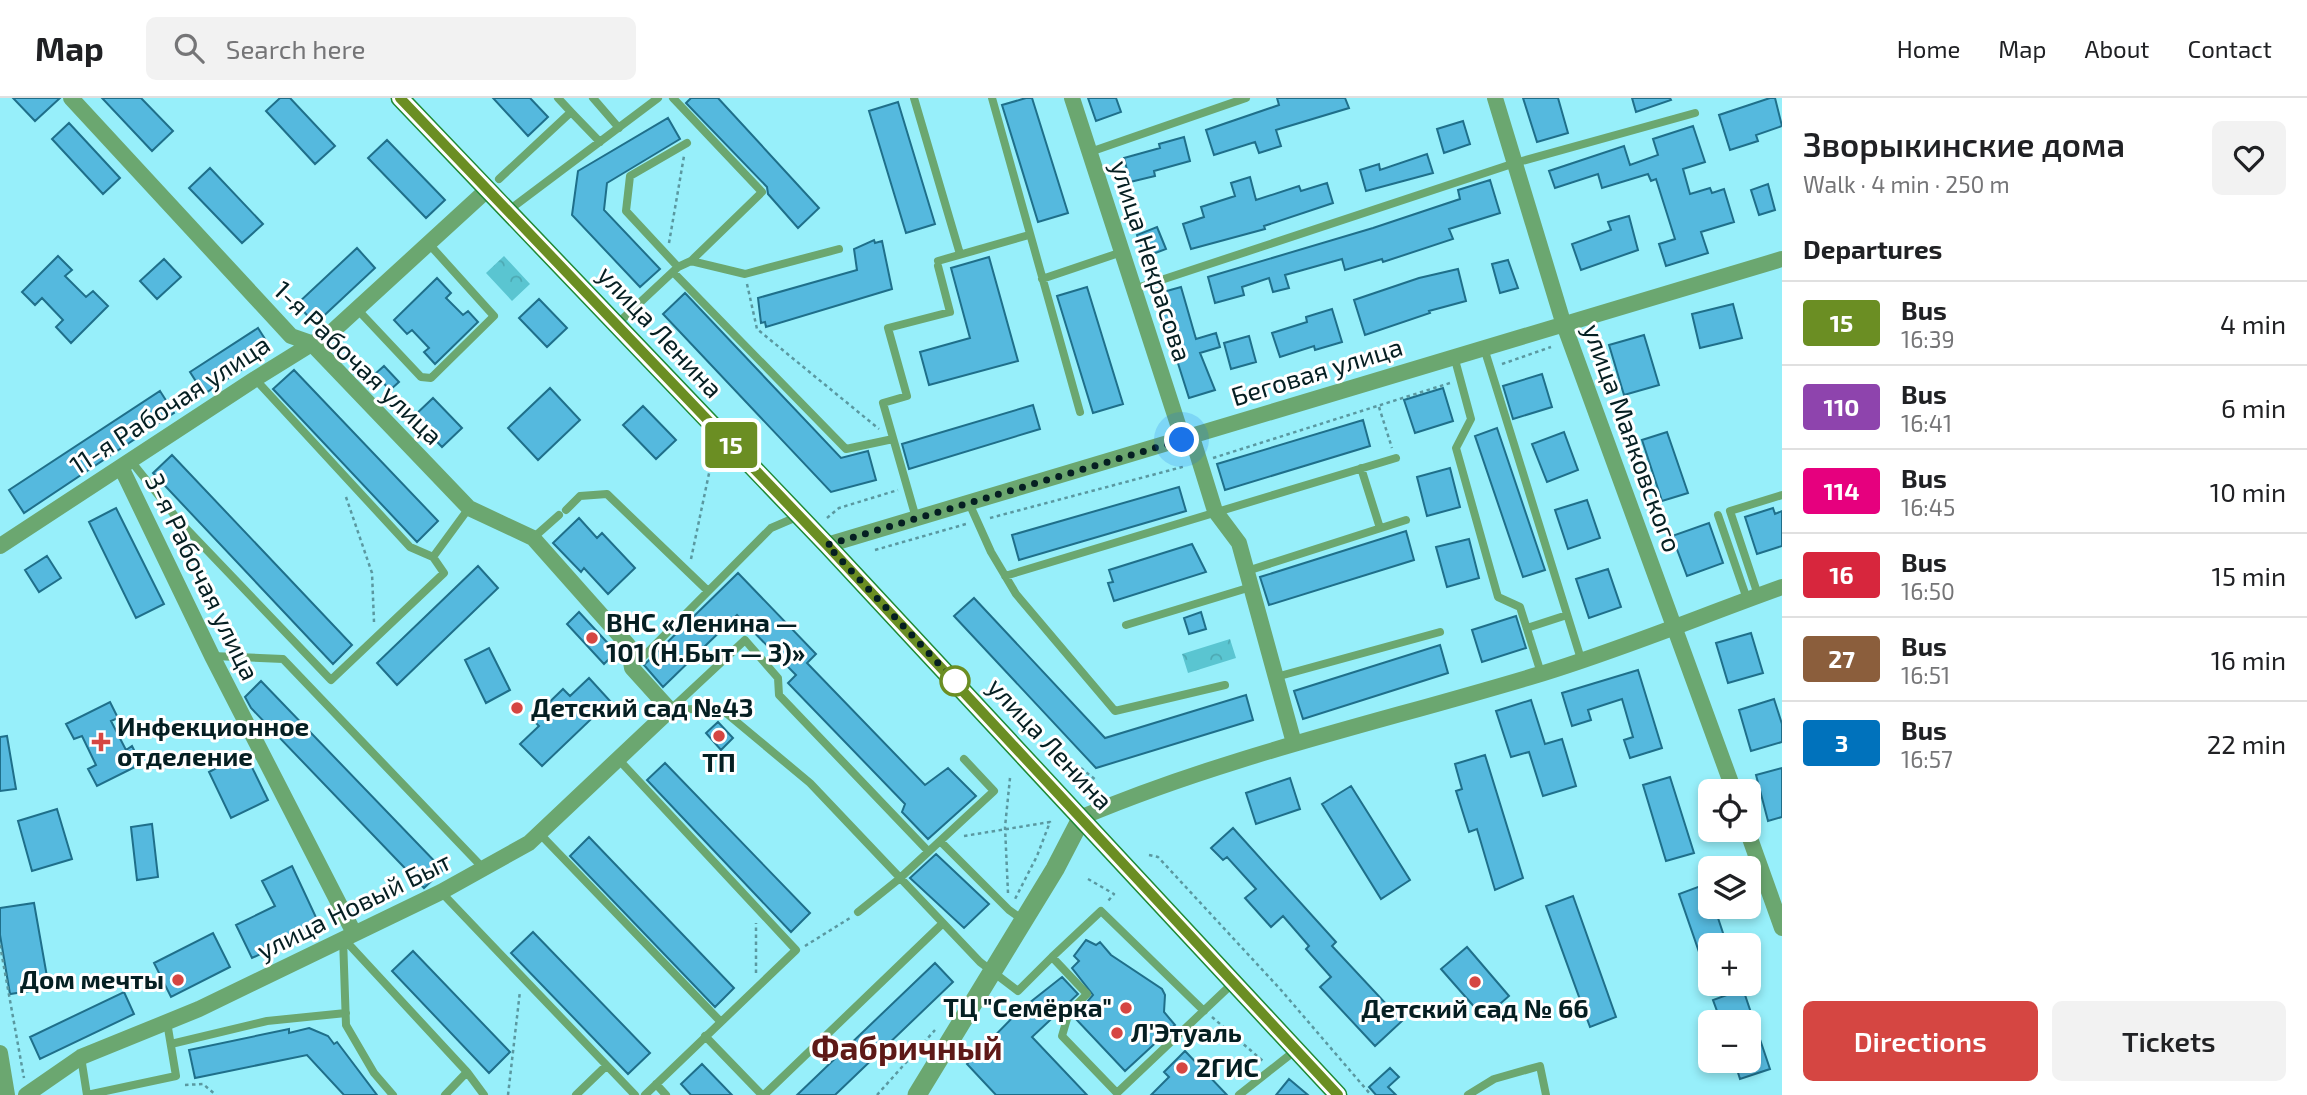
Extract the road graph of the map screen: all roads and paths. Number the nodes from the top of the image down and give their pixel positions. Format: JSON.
{"nodes":[{"id":1,"x":71,"y":98,"type":"edge"},
{"id":2,"x":400,"y":98,"type":"edge"},
{"id":3,"x":558,"y":98,"type":"edge"},
{"id":4,"x":593,"y":98,"type":"edge"},
{"id":5,"x":658,"y":98,"type":"edge"},
{"id":6,"x":673,"y":98,"type":"edge"},
{"id":7,"x":914,"y":98,"type":"edge"},
{"id":8,"x":992,"y":98,"type":"edge"},
{"id":9,"x":1072,"y":98,"type":"edge"},
{"id":10,"x":1246,"y":98,"type":"edge"},
{"id":11,"x":1495,"y":98,"type":"edge"},
{"id":12,"x":571,"y":112,"type":"junction"},
{"id":13,"x":1695,"y":113,"type":"dead end"},
{"id":14,"x":619,"y":128,"type":"junction"},
{"id":15,"x":600,"y":142,"type":"junction"},
{"id":16,"x":687,"y":143,"type":"joint"},
{"id":17,"x":1090,"y":152,"type":"junction"},
{"id":18,"x":1515,"y":163,"type":"junction"},
{"id":19,"x":494,"y":184,"type":"junction"},
{"id":20,"x":508,"y":211,"type":"junction"},
{"id":21,"x":1029,"y":235,"type":"junction"},
{"id":22,"x":429,"y":244,"type":"junction"},
{"id":23,"x":839,"y":249,"type":"dead end"},
{"id":24,"x":1122,"y":252,"type":"junction"},
{"id":25,"x":960,"y":254,"type":"junction"},
{"id":26,"x":667,"y":255,"type":"junction"},
{"id":27,"x":1782,"y":259,"type":"edge"},
{"id":28,"x":691,"y":261,"type":"junction"},
{"id":29,"x":676,"y":270,"type":"junction"},
{"id":30,"x":745,"y":274,"type":"junction"},
{"id":31,"x":1042,"y":279,"type":"junction"},
{"id":32,"x":1134,"y":289,"type":"junction"},
{"id":33,"x":357,"y":309,"type":"junction"},
{"id":34,"x":1563,"y":322,"type":"junction"},
{"id":35,"x":617,"y":324,"type":"junction"},
{"id":36,"x":310,"y":343,"type":"junction"},
{"id":37,"x":1484,"y":347,"type":"junction"},
{"id":38,"x":1454,"y":356,"type":"junction"},
{"id":39,"x":254,"y":379,"type":"junction"},
{"id":40,"x":1379,"y":407,"type":"dead end"},
{"id":41,"x":1080,"y":412,"type":"dead end"},
{"id":42,"x":1187,"y":438,"type":"junction"},
{"id":43,"x":893,"y":439,"type":"junction"},
{"id":44,"x":1396,"y":457,"type":"joint"},
{"id":45,"x":126,"y":464,"type":"junction"},
{"id":46,"x":711,"y":464,"type":"dead end"},
{"id":47,"x":1361,"y":468,"type":"junction"},
{"id":48,"x":907,"y":487,"type":"junction"},
{"id":49,"x":345,"y":494,"type":"dead end"},
{"id":50,"x":1782,"y":495,"type":"edge"},
{"id":51,"x":969,"y":503,"type":"junction"},
{"id":52,"x":469,"y":508,"type":"junction"},
{"id":53,"x":1214,"y":511,"type":"junction"},
{"id":54,"x":1718,"y":515,"type":"dead end"},
{"id":55,"x":799,"y":516,"type":"junction"},
{"id":56,"x":916,"y":519,"type":"junction"},
{"id":57,"x":1406,"y":520,"type":"dead end"},
{"id":58,"x":821,"y":522,"type":"dead end"},
{"id":59,"x":1380,"y":528,"type":"junction"},
{"id":60,"x":533,"y":538,"type":"junction"},
{"id":61,"x":827,"y":545,"type":"junction"},
{"id":62,"x":0,"y":546,"type":"edge"},
{"id":63,"x":433,"y":557,"type":"junction"},
{"id":64,"x":689,"y":573,"type":"junction"},
{"id":65,"x":1005,"y":576,"type":"junction"},
{"id":66,"x":1249,"y":579,"type":"junction"},
{"id":67,"x":1782,"y":587,"type":"edge"},
{"id":68,"x":708,"y":591,"type":"junction"},
{"id":69,"x":1752,"y":597,"type":"junction"},
{"id":70,"x":1567,"y":615,"type":"junction"},
{"id":71,"x":1126,"y":625,"type":"dead end"},
{"id":72,"x":1675,"y":625,"type":"junction"},
{"id":73,"x":1527,"y":628,"type":"junction"},
{"id":74,"x":1440,"y":632,"type":"dead end"},
{"id":75,"x":375,"y":639,"type":"junction"},
{"id":76,"x":212,"y":656,"type":"junction"},
{"id":77,"x":1581,"y":659,"type":"junction"},
{"id":78,"x":632,"y":668,"type":"junction"},
{"id":79,"x":320,"y":670,"type":"junction"},
{"id":80,"x":1541,"y":673,"type":"junction"},
{"id":81,"x":1276,"y":677,"type":"junction"},
{"id":82,"x":307,"y":683,"type":"junction"},
{"id":83,"x":1225,"y":685,"type":"dead end"},
{"id":84,"x":670,"y":710,"type":"junction"},
{"id":85,"x":1294,"y":743,"type":"junction"},
{"id":86,"x":964,"y":759,"type":"dead end"},
{"id":87,"x":619,"y":760,"type":"junction"},
{"id":88,"x":1081,"y":768,"type":"dead end"},
{"id":89,"x":1010,"y":778,"type":"dead end"},
{"id":90,"x":1730,"y":779,"type":"edge"},
{"id":91,"x":1097,"y":780,"type":"dead end"},
{"id":92,"x":1082,"y":817,"type":"junction"},
{"id":93,"x":1050,"y":822,"type":"dead end"},
{"id":94,"x":1005,"y":827,"type":"junction"},
{"id":95,"x":539,"y":834,"type":"junction"},
{"id":96,"x":940,"y":841,"type":"junction"},
{"id":97,"x":1751,"y":842,"type":"edge"},
{"id":98,"x":928,"y":851,"type":"junction"},
{"id":99,"x":1149,"y":855,"type":"dead end"},
{"id":100,"x":483,"y":868,"type":"junction"},
{"id":101,"x":899,"y":879,"type":"junction"},
{"id":102,"x":1088,"y":879,"type":"dead end"},
{"id":103,"x":441,"y":892,"type":"junction"},
{"id":104,"x":1114,"y":894,"type":"dead end"},
{"id":105,"x":757,"y":906,"type":"junction"},
{"id":106,"x":858,"y":912,"type":"joint"},
{"id":107,"x":1016,"y":915,"type":"junction"},
{"id":108,"x":942,"y":924,"type":"junction"},
{"id":109,"x":1782,"y":929,"type":"edge"},
{"id":110,"x":348,"y":935,"type":"junction"},
{"id":111,"x":0,"y":945,"type":"edge"},
{"id":112,"x":796,"y":950,"type":"junction"},
{"id":113,"x":1052,"y":957,"type":"junction"},
{"id":114,"x":992,"y":972,"type":"junction"},
{"id":115,"x":521,"y":977,"type":"junction"},
{"id":116,"x":1233,"y":982,"type":"junction"},
{"id":117,"x":756,"y":990,"type":"junction"},
{"id":118,"x":1204,"y":1011,"type":"junction"},
{"id":119,"x":346,"y":1013,"type":"junction"},
{"id":120,"x":720,"y":1021,"type":"junction"},
{"id":121,"x":167,"y":1022,"type":"junction"},
{"id":122,"x":705,"y":1036,"type":"junction"},
{"id":123,"x":170,"y":1044,"type":"junction"},
{"id":124,"x":1296,"y":1050,"type":"junction"},
{"id":125,"x":0,"y":1053,"type":"edge"},
{"id":126,"x":81,"y":1058,"type":"junction"},
{"id":127,"x":606,"y":1066,"type":"junction"},
{"id":128,"x":1272,"y":1069,"type":"junction"},
{"id":129,"x":467,"y":1072,"type":"junction"},
{"id":130,"x":176,"y":1076,"type":"junction"},
{"id":131,"x":656,"y":1084,"type":"junction"},
{"id":132,"x":7,"y":1095,"type":"edge"},
{"id":133,"x":26,"y":1095,"type":"edge"},
{"id":134,"x":216,"y":1095,"type":"edge"},
{"id":135,"x":393,"y":1095,"type":"edge"},
{"id":136,"x":444,"y":1095,"type":"edge"},
{"id":137,"x":484,"y":1095,"type":"edge"},
{"id":138,"x":508,"y":1095,"type":"edge"},
{"id":139,"x":576,"y":1095,"type":"edge"},
{"id":140,"x":635,"y":1095,"type":"edge"},
{"id":141,"x":645,"y":1095,"type":"edge"},
{"id":142,"x":666,"y":1095,"type":"edge"},
{"id":143,"x":763,"y":1095,"type":"edge"},
{"id":144,"x":918,"y":1095,"type":"edge"},
{"id":145,"x":1239,"y":1095,"type":"edge"},
{"id":146,"x":1338,"y":1095,"type":"edge"},
{"id":147,"x":1371,"y":1095,"type":"edge"},
{"id":148,"x":1468,"y":1095,"type":"edge"},
{"id":149,"x":1546,"y":1095,"type":"edge"}],
"edges":[{"from":1,"to":36,"type":"street","name":"1-я Рабочая улица"},
{"from":2,"to":19,"type":"main road","name":"улица Ленина"},
{"from":3,"to":12,"type":"lane"},
{"from":4,"to":14,"type":"lane"},
{"from":5,"to":14,"type":"lane"},
{"from":6,"to":28,"type":"lane"},
{"from":7,"to":25,"type":"lane"},
{"from":8,"to":21,"type":"lane"},
{"from":9,"to":17,"type":"street","name":"улица Некрасова"},
{"from":10,"to":17,"type":"lane"},
{"from":11,"to":18,"type":"street","name":"улица Маяковского"},
{"from":12,"to":15,"type":"lane"},
{"from":12,"to":19,"type":"lane"},
{"from":13,"to":18,"type":"lane"},
{"from":14,"to":15,"type":"lane"},
{"from":15,"to":20,"type":"lane"},
{"from":16,"to":26,"type":"path"},
{"from":16,"to":26,"type":"lane"},
{"from":17,"to":24,"type":"street","name":"улица Некрасова"},
{"from":18,"to":32,"type":"lane"},
{"from":18,"to":34,"type":"street","name":"улица Маяковского"},
{"from":19,"to":20,"type":"main road","name":"улица Ленина"},
{"from":19,"to":22,"type":"street","name":"11-я Рабочая улица"},
{"from":20,"to":35,"type":"main road","name":"улица Ленина"},
{"from":21,"to":25,"type":"lane"},
{"from":21,"to":31,"type":"lane"},
{"from":22,"to":33,"type":"street","name":"11-я Рабочая улица"},
{"from":22,"to":33,"type":"lane"},
{"from":23,"to":30,"type":"lane"},
{"from":24,"to":31,"type":"lane"},
{"from":24,"to":32,"type":"street","name":"улица Некрасова"},
{"from":25,"to":43,"type":"lane"},
{"from":26,"to":29,"type":"lane"},
{"from":27,"to":34,"type":"street","name":"Беговая улица"},
{"from":28,"to":29,"type":"lane"},
{"from":28,"to":30,"type":"lane"},
{"from":29,"to":35,"type":"lane"},
{"from":29,"to":43,"type":"lane"},
{"from":30,"to":43,"type":"path"},
{"from":31,"to":41,"type":"lane"},
{"from":32,"to":42,"type":"street","name":"улица Некрасова"},
{"from":33,"to":36,"type":"street","name":"11-я Рабочая улица"},
{"from":34,"to":37,"type":"street","name":"Беговая улица"},
{"from":34,"to":72,"type":"street","name":"улица Маяковского"},
{"from":35,"to":55,"type":"main road","name":"улица Ленина"},
{"from":36,"to":39,"type":"street","name":"11-я Рабочая улица"},
{"from":36,"to":52,"type":"street","name":"1-я Рабочая улица"},
{"from":37,"to":38,"type":"street","name":"Беговая улица"},
{"from":37,"to":70,"type":"lane"},
{"from":38,"to":42,"type":"street","name":"Беговая улица"},
{"from":38,"to":73,"type":"lane"},
{"from":39,"to":45,"type":"street","name":"11-я Рабочая улица"},
{"from":39,"to":63,"type":"lane"},
{"from":40,"to":44,"type":"path"},
{"from":42,"to":51,"type":"street","name":"Беговая улица"},
{"from":42,"to":53,"type":"street","name":"улица Некрасова"},
{"from":43,"to":48,"type":"lane"},
{"from":44,"to":47,"type":"lane"},
{"from":45,"to":62,"type":"street","name":"11-я Рабочая улица"},
{"from":45,"to":76,"type":"street","name":"3-я Рабочая улица"},
{"from":45,"to":79,"type":"lane"},
{"from":46,"to":64,"type":"path"},
{"from":47,"to":53,"type":"lane"},
{"from":47,"to":59,"type":"lane"},
{"from":48,"to":56,"type":"lane"},
{"from":48,"to":58,"type":"path"},
{"from":49,"to":75,"type":"path"},
{"from":50,"to":69,"type":"lane"},
{"from":51,"to":56,"type":"street","name":"Беговая улица"},
{"from":51,"to":65,"type":"lane"},
{"from":52,"to":60,"type":"street","name":"1-я Рабочая улица"},
{"from":52,"to":63,"type":"lane"},
{"from":53,"to":65,"type":"lane"},
{"from":53,"to":66,"type":"street","name":"улица Некрасова"},
{"from":54,"to":69,"type":"lane"},
{"from":55,"to":61,"type":"main road","name":"улица Ленина"},
{"from":55,"to":68,"type":"lane"},
{"from":56,"to":61,"type":"street","name":"Беговая улица"},
{"from":57,"to":59,"type":"lane"},
{"from":59,"to":66,"type":"lane"},
{"from":60,"to":64,"type":"lane"},
{"from":60,"to":78,"type":"street","name":"1-я Рабочая улица"},
{"from":61,"to":92,"type":"main road","name":"улица Ленина"},
{"from":63,"to":75,"type":"lane"},
{"from":64,"to":68,"type":"lane"},
{"from":65,"to":83,"type":"lane"},
{"from":66,"to":71,"type":"lane"},
{"from":66,"to":81,"type":"street","name":"улица Некрасова"},
{"from":67,"to":69,"type":"street"},
{"from":68,"to":78,"type":"lane"},
{"from":69,"to":72,"type":"street"},
{"from":70,"to":73,"type":"lane"},
{"from":70,"to":77,"type":"lane"},
{"from":72,"to":77,"type":"street"},
{"from":72,"to":90,"type":"street","name":"улица Маяковского"},
{"from":73,"to":80,"type":"lane"},
{"from":74,"to":81,"type":"lane"},
{"from":75,"to":79,"type":"lane"},
{"from":76,"to":82,"type":"lane"},
{"from":76,"to":110,"type":"street","name":"3-я Рабочая улица"},
{"from":77,"to":80,"type":"street"},
{"from":78,"to":84,"type":"street","name":"1-я Рабочая улица"},
{"from":79,"to":82,"type":"lane"},
{"from":80,"to":85,"type":"street"},
{"from":81,"to":85,"type":"street","name":"улица Некрасова"},
{"from":82,"to":100,"type":"lane"},
{"from":84,"to":87,"type":"street","name":"улица Новый Быт"},
{"from":84,"to":98,"type":"lane"},
{"from":84,"to":101,"type":"lane"},
{"from":85,"to":92,"type":"street"},
{"from":86,"to":96,"type":"lane"},
{"from":87,"to":95,"type":"street","name":"улица Новый Быт"},
{"from":87,"to":105,"type":"lane"},
{"from":88,"to":91,"type":"path"},
{"from":89,"to":94,"type":"path"},
{"from":92,"to":107,"type":"street"},
{"from":92,"to":116,"type":"main road","name":"улица Ленина"},
{"from":93,"to":94,"type":"path"},
{"from":94,"to":96,"type":"path"},
{"from":94,"to":107,"type":"path"},
{"from":95,"to":100,"type":"street","name":"улица Новый Быт"},
{"from":95,"to":120,"type":"lane"},
{"from":96,"to":98,"type":"lane"},
{"from":96,"to":107,"type":"lane"},
{"from":97,"to":109,"type":"street"},
{"from":98,"to":101,"type":"lane"},
{"from":99,"to":147,"type":"path"},
{"from":100,"to":103,"type":"street","name":"улица Новый Быт"},
{"from":101,"to":106,"type":"lane"},
{"from":101,"to":108,"type":"lane"},
{"from":102,"to":104,"type":"path"},
{"from":103,"to":110,"type":"street","name":"улица Новый Быт"},
{"from":103,"to":115,"type":"lane"},
{"from":105,"to":112,"type":"lane"},
{"from":105,"to":117,"type":"path"},
{"from":106,"to":112,"type":"path"},
{"from":107,"to":114,"type":"street"},
{"from":108,"to":114,"type":"lane"},
{"from":108,"to":143,"type":"lane"},
{"from":110,"to":119,"type":"lane"},
{"from":110,"to":121,"type":"street","name":"улица Новый Быт"},
{"from":110,"to":129,"type":"lane"},
{"from":111,"to":133,"type":"path"},
{"from":112,"to":117,"type":"lane"},
{"from":113,"to":114,"type":"lane"},
{"from":113,"to":118,"type":"lane"},
{"from":113,"to":118,"type":"lane"},
{"from":114,"to":144,"type":"street"},
{"from":115,"to":127,"type":"lane"},
{"from":115,"to":138,"type":"path"},
{"from":116,"to":118,"type":"lane"},
{"from":116,"to":124,"type":"main road","name":"улица Ленина"},
{"from":117,"to":120,"type":"lane"},
{"from":118,"to":128,"type":"path"},
{"from":119,"to":123,"type":"lane"},
{"from":119,"to":135,"type":"lane"},
{"from":120,"to":122,"type":"lane"},
{"from":121,"to":123,"type":"lane"},
{"from":121,"to":126,"type":"street","name":"улица Новый Быт"},
{"from":122,"to":131,"type":"lane"},
{"from":122,"to":143,"type":"lane"},
{"from":123,"to":130,"type":"lane"},
{"from":124,"to":128,"type":"lane"},
{"from":124,"to":146,"type":"main road","name":"улица Ленина"},
{"from":125,"to":132,"type":"street"},
{"from":126,"to":130,"type":"lane"},
{"from":126,"to":133,"type":"street","name":"улица Новый Быт"},
{"from":127,"to":139,"type":"lane"},
{"from":127,"to":140,"type":"lane"},
{"from":128,"to":145,"type":"lane"},
{"from":129,"to":136,"type":"lane"},
{"from":129,"to":137,"type":"lane"},
{"from":130,"to":134,"type":"path"},
{"from":131,"to":141,"type":"lane"},
{"from":131,"to":142,"type":"lane"},
{"from":148,"to":149,"type":"lane"}]}
